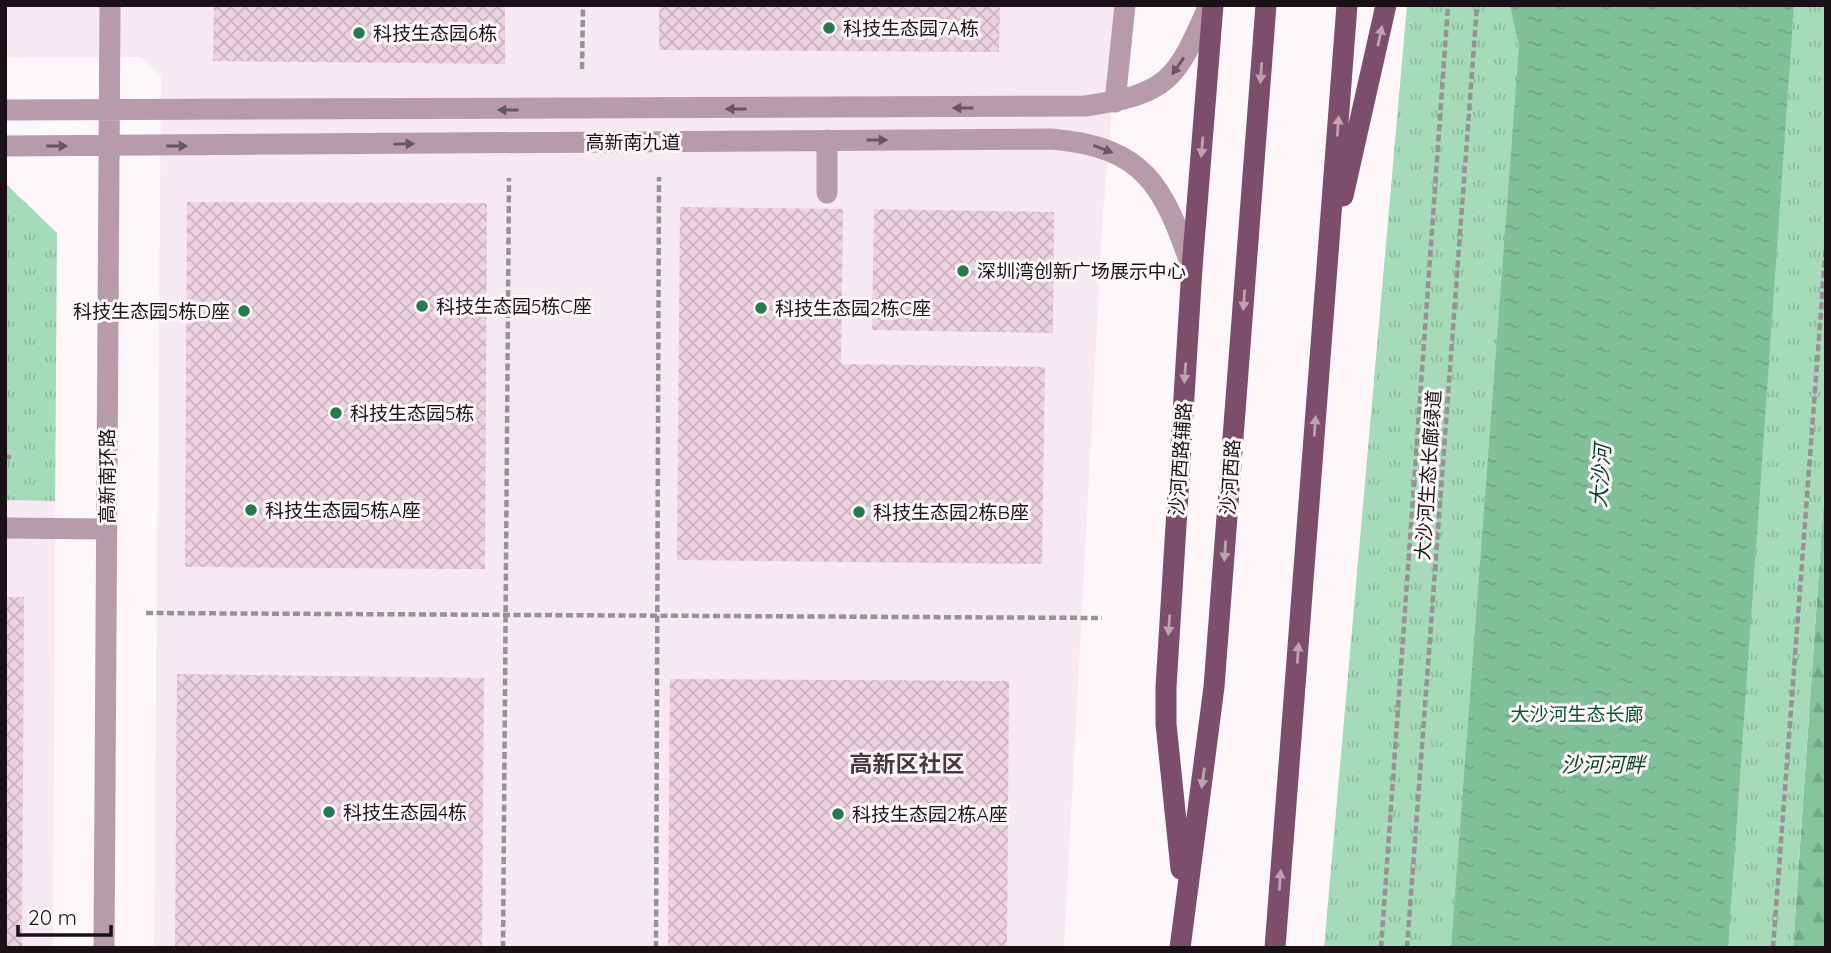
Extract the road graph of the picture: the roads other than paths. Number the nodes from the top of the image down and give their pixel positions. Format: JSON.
{"nodes":[{"id":1,"x":110,"y":5,"type":"edge"},
{"id":2,"x":1125,"y":5,"type":"edge"},
{"id":3,"x":1211,"y":5,"type":"edge"},
{"id":4,"x":1266,"y":5,"type":"edge"},
{"id":5,"x":1347,"y":5,"type":"edge"},
{"id":6,"x":1386,"y":5,"type":"edge"},
{"id":7,"x":1115,"y":102,"type":"junction"},
{"id":8,"x":5,"y":110,"type":"edge"},
{"id":9,"x":109,"y":111,"type":"junction"},
{"id":10,"x":827,"y":140,"type":"junction"},
{"id":11,"x":5,"y":146,"type":"edge"},
{"id":12,"x":109,"y":146,"type":"junction"},
{"id":13,"x":827,"y":193,"type":"dead end"},
{"id":14,"x":1192,"y":268,"type":"junction"},
{"id":15,"x":1325,"y":294,"type":"junction"},
{"id":16,"x":5,"y":528,"type":"edge"},
{"id":17,"x":107,"y":529,"type":"junction"},
{"id":18,"x":1183,"y":913,"type":"junction"},
{"id":19,"x":104,"y":948,"type":"edge"},
{"id":20,"x":1180,"y":948,"type":"edge"},
{"id":21,"x":1275,"y":948,"type":"edge"}],
"edges":[{"from":1,"to":9,"type":"street","name":"高新南环路"},
{"from":2,"to":7,"type":"street"},
{"from":3,"to":7,"type":"street","name":"高新南九道","one_way":true},
{"from":3,"to":14,"type":"main road","name":"沙河西路辅路","one_way":true},
{"from":4,"to":18,"type":"main road","name":"沙河西路","one_way":true},
{"from":15,"to":5,"type":"main road","one_way":true},
{"from":15,"to":6,"type":"main road","one_way":true},
{"from":7,"to":9,"type":"street","name":"高新南九道","one_way":true},
{"from":8,"to":9,"type":"street","name":"高新南九道"},
{"from":9,"to":12,"type":"street","name":"高新南环路"},
{"from":12,"to":10,"type":"street","name":"高新南九道","one_way":true},
{"from":10,"to":13,"type":"street"},
{"from":10,"to":14,"type":"street","name":"高新南九道","one_way":true},
{"from":11,"to":12,"type":"street","name":"高新南九道","one_way":true},
{"from":12,"to":17,"type":"street","name":"高新南环路"},
{"from":14,"to":18,"type":"main road","name":"沙河西路辅路","one_way":true},
{"from":21,"to":15,"type":"main road","one_way":true},
{"from":16,"to":17,"type":"street"},
{"from":17,"to":19,"type":"street","name":"高新南环路"},
{"from":18,"to":20,"type":"main road","name":"沙河西路"}]}
